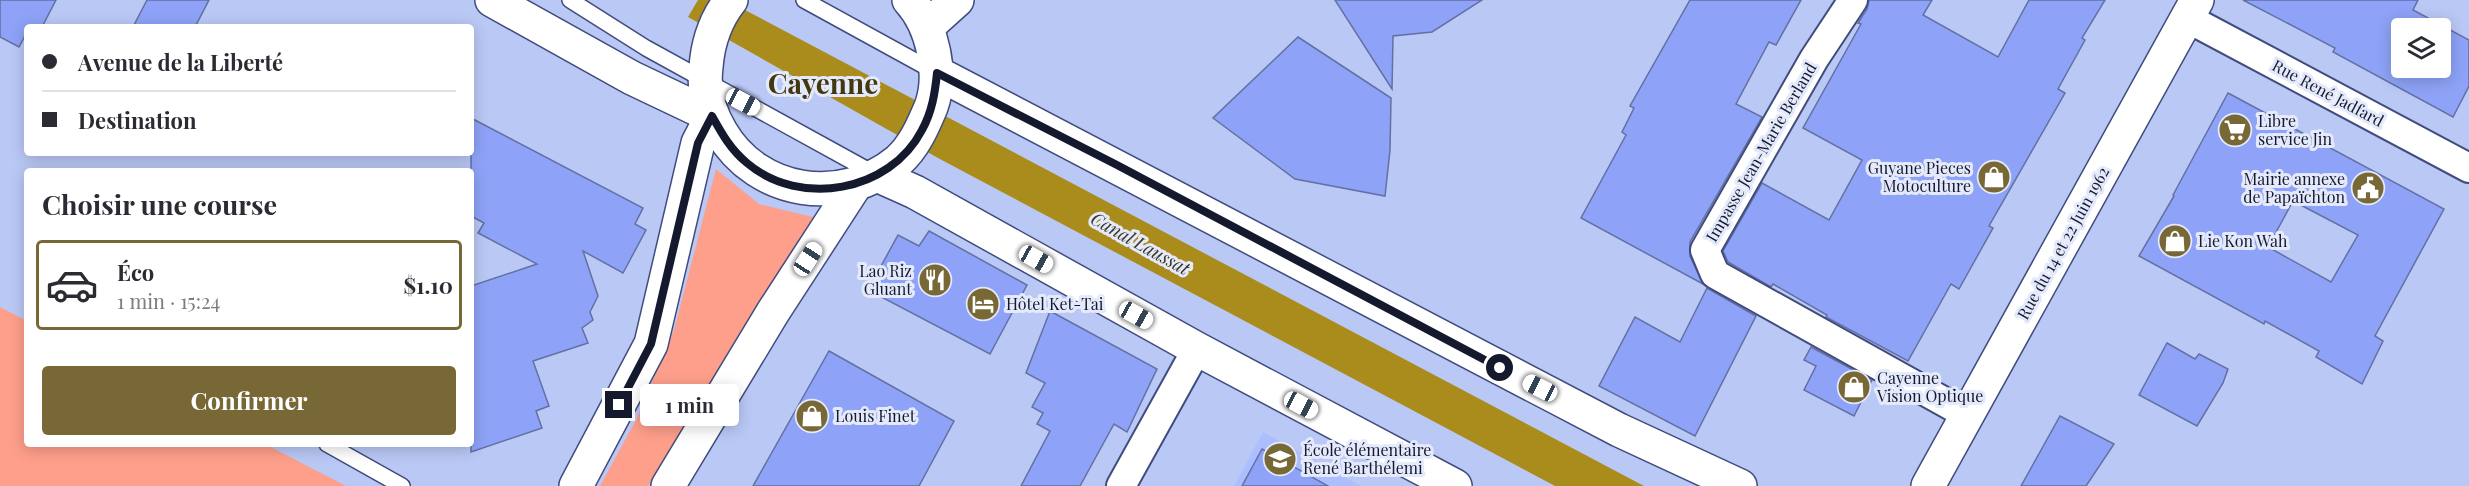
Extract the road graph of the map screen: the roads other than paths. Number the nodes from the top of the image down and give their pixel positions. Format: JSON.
{"nodes":[{"id":1,"x":492,"y":0,"type":"edge"},
{"id":2,"x":570,"y":0,"type":"edge"},
{"id":3,"x":731,"y":0,"type":"edge"},
{"id":4,"x":804,"y":0,"type":"edge"},
{"id":5,"x":957,"y":0,"type":"edge"},
{"id":6,"x":1853,"y":0,"type":"edge"},
{"id":7,"x":915,"y":8,"type":"edge"},
{"id":8,"x":2192,"y":9,"type":"edge"},
{"id":9,"x":704,"y":81,"type":"junction"},
{"id":10,"x":935,"y":86,"type":"junction"},
{"id":11,"x":712,"y":116,"type":"junction"},
{"id":12,"x":2469,"y":168,"type":"edge"},
{"id":13,"x":877,"y":173,"type":"junction"},
{"id":14,"x":1197,"y":349,"type":"junction"},
{"id":15,"x":1968,"y":415,"type":"junction"},
{"id":16,"x":332,"y":447,"type":"edge"},
{"id":17,"x":402,"y":486,"type":"edge"},
{"id":18,"x":576,"y":486,"type":"edge"},
{"id":19,"x":668,"y":486,"type":"edge"},
{"id":20,"x":1121,"y":486,"type":"edge"},
{"id":21,"x":1455,"y":486,"type":"edge"},
{"id":22,"x":1740,"y":486,"type":"edge"},
{"id":23,"x":1928,"y":486,"type":"edge"}],
"edges":[{"from":1,"to":11,"type":"street"},
{"from":2,"to":9,"type":"lane"},
{"from":3,"to":9,"type":"street"},
{"from":4,"to":10,"type":"lane"},
{"from":5,"to":7,"type":"street"},
{"from":6,"to":15,"type":"street","name":"Impasse Jean-Marie Berland"},
{"from":7,"to":10,"type":"street"},
{"from":8,"to":12,"type":"street","name":"Rue René Jadfard"},
{"from":8,"to":15,"type":"street","name":"Rue du 14 et 22 Juin 1962"},
{"from":9,"to":11,"type":"street"},
{"from":9,"to":13,"type":"lane"},
{"from":10,"to":13,"type":"street"},
{"from":10,"to":22,"type":"street"},
{"from":11,"to":13,"type":"street"},
{"from":11,"to":18,"type":"street"},
{"from":13,"to":14,"type":"street"},
{"from":13,"to":19,"type":"street"},
{"from":14,"to":20,"type":"street"},
{"from":14,"to":21,"type":"street"},
{"from":15,"to":23,"type":"street","name":"Rue du 14 et 22 Juin 1962"},
{"from":16,"to":17,"type":"lane"}]}
